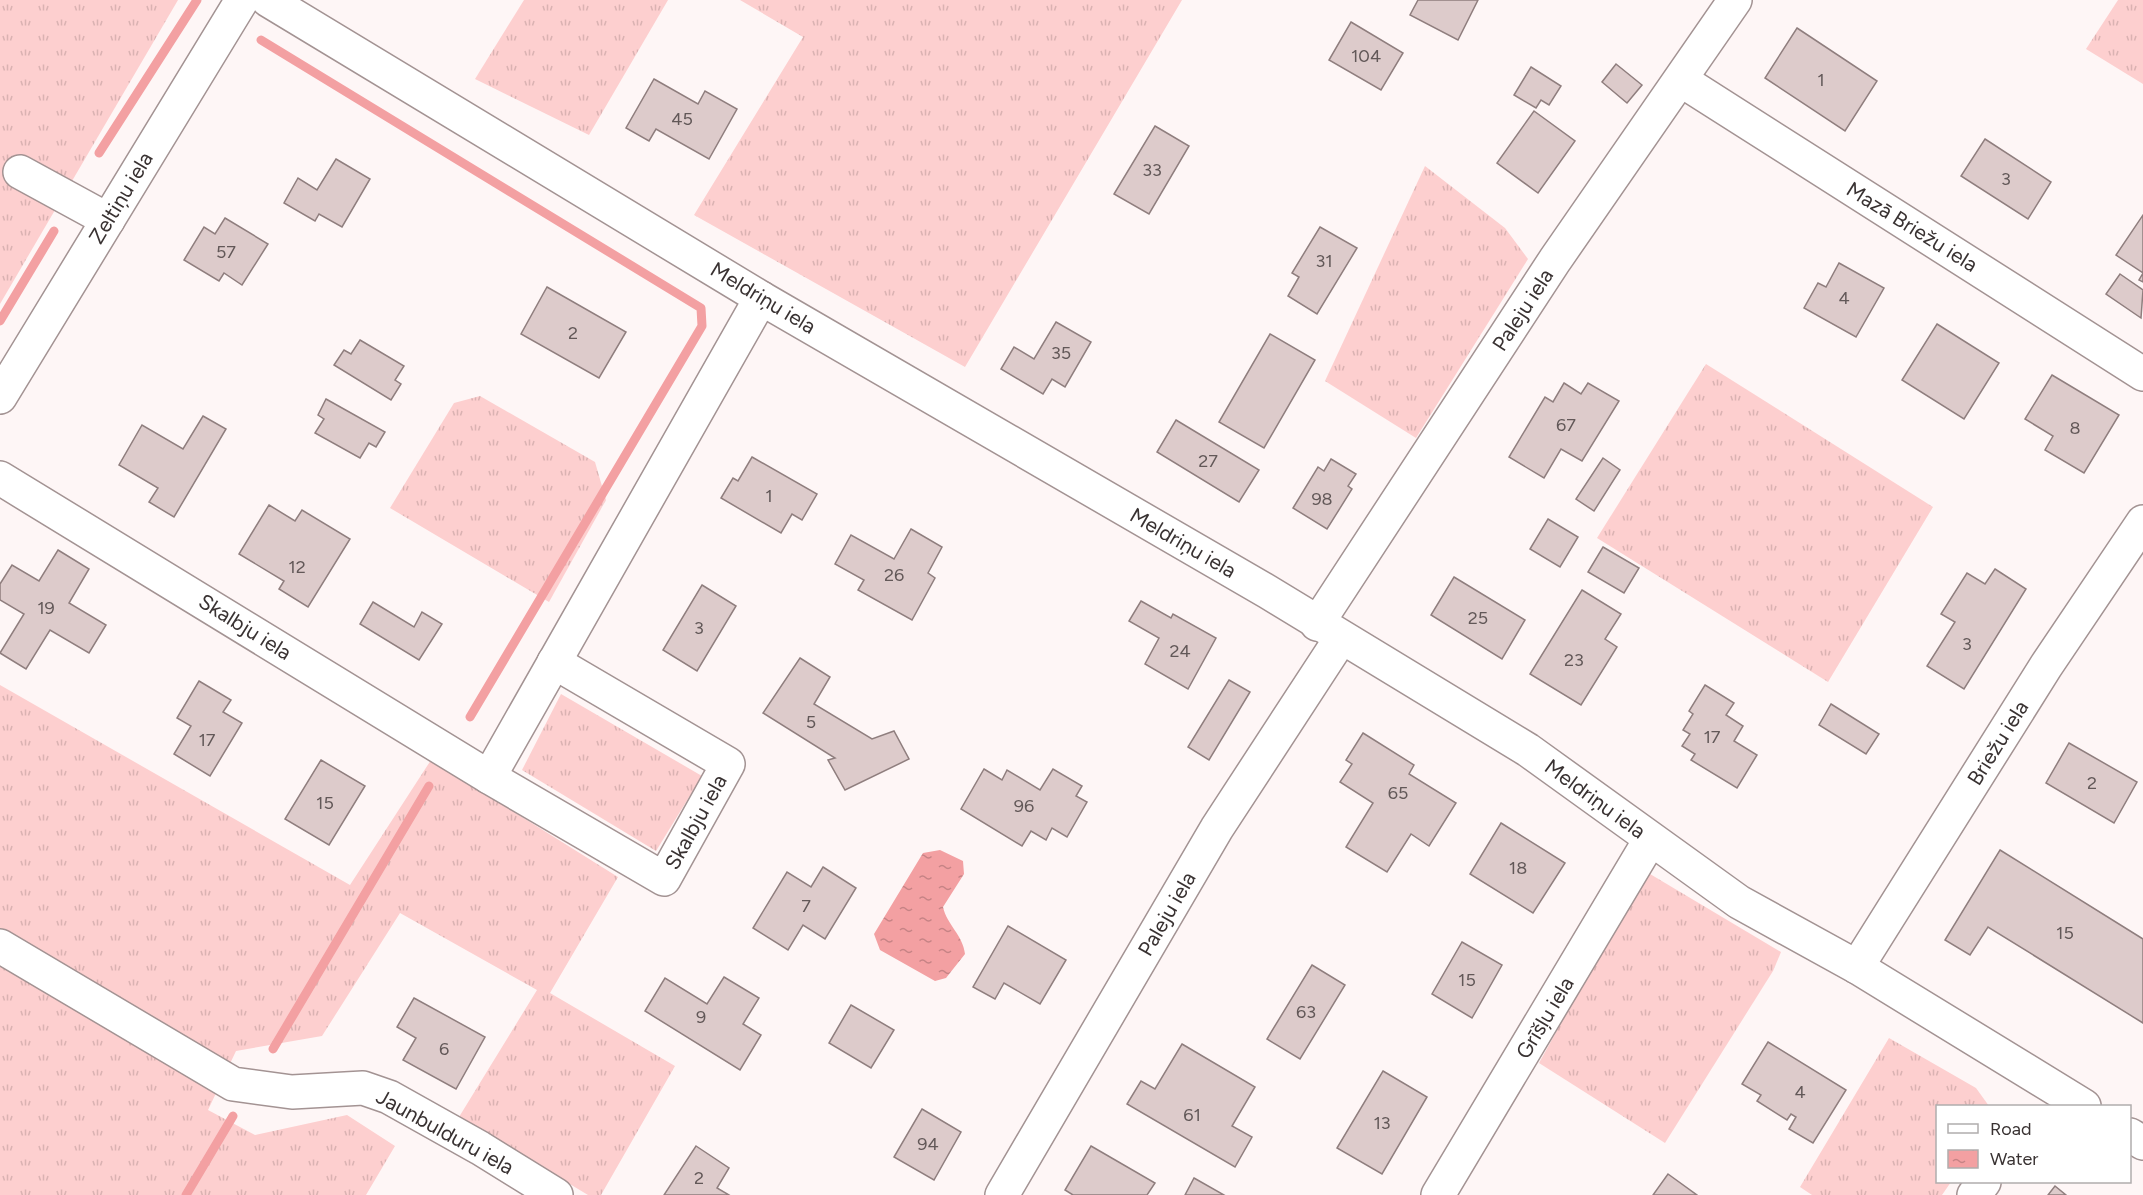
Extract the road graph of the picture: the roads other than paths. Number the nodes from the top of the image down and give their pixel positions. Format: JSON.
{"nodes":[{"id":1,"x":242,"y":0,"type":"edge"},
{"id":2,"x":268,"y":0,"type":"edge"},
{"id":3,"x":1735,"y":0,"type":"edge"},
{"id":4,"x":1681,"y":81,"type":"junction"},
{"id":5,"x":20,"y":172,"type":"dead end"},
{"id":6,"x":108,"y":220,"type":"junction"},
{"id":7,"x":761,"y":298,"type":"junction"},
{"id":8,"x":2143,"y":374,"type":"edge"},
{"id":9,"x":0,"y":397,"type":"edge"},
{"id":10,"x":0,"y":478,"type":"edge"},
{"id":11,"x":2143,"y":522,"type":"edge"},
{"id":12,"x":1329,"y":631,"type":"junction"},
{"id":13,"x":554,"y":662,"type":"junction"},
{"id":14,"x":489,"y":777,"type":"junction"},
{"id":15,"x":1650,"y":840,"type":"junction"},
{"id":16,"x":0,"y":946,"type":"edge"},
{"id":17,"x":1857,"y":967,"type":"junction"},
{"id":18,"x":2045,"y":1097,"type":"edge"},
{"id":19,"x":2076,"y":1105,"type":"edge"},
{"id":20,"x":1983,"y":1183,"type":"edge"},
{"id":21,"x":556,"y":1195,"type":"edge"},
{"id":22,"x":1002,"y":1195,"type":"edge"},
{"id":23,"x":1438,"y":1195,"type":"edge"},
{"id":24,"x":1974,"y":1195,"type":"edge"}],
"edges":[{"from":1,"to":6,"type":"street","name":"Zeltiņu iela"},
{"from":2,"to":7,"type":"street","name":"Meldriņu iela"},
{"from":3,"to":4,"type":"street","name":"Paleju iela"},
{"from":4,"to":8,"type":"street","name":"Mazā Briežu iela"},
{"from":4,"to":12,"type":"street","name":"Paleju iela"},
{"from":5,"to":6,"type":"street"},
{"from":6,"to":9,"type":"street","name":"Zeltiņu iela"},
{"from":7,"to":12,"type":"street","name":"Meldriņu iela"},
{"from":7,"to":13,"type":"street"},
{"from":10,"to":14,"type":"street","name":"Skalbju iela"},
{"from":11,"to":17,"type":"street","name":"Briežu iela"},
{"from":12,"to":15,"type":"street","name":"Meldriņu iela"},
{"from":12,"to":22,"type":"street","name":"Paleju iela"},
{"from":13,"to":14,"type":"street"},
{"from":13,"to":14,"type":"street","name":"Skalbju iela"},
{"from":15,"to":17,"type":"street","name":"Meldriņu iela"},
{"from":15,"to":23,"type":"street","name":"Grīšļu iela"},
{"from":16,"to":21,"type":"street","name":"Jaunbulduru iela"},
{"from":17,"to":18,"type":"street","name":"Meldriņu iela"},
{"from":18,"to":19,"type":"street","name":"Meldriņu iela"},
{"from":20,"to":24,"type":"street"}]}
